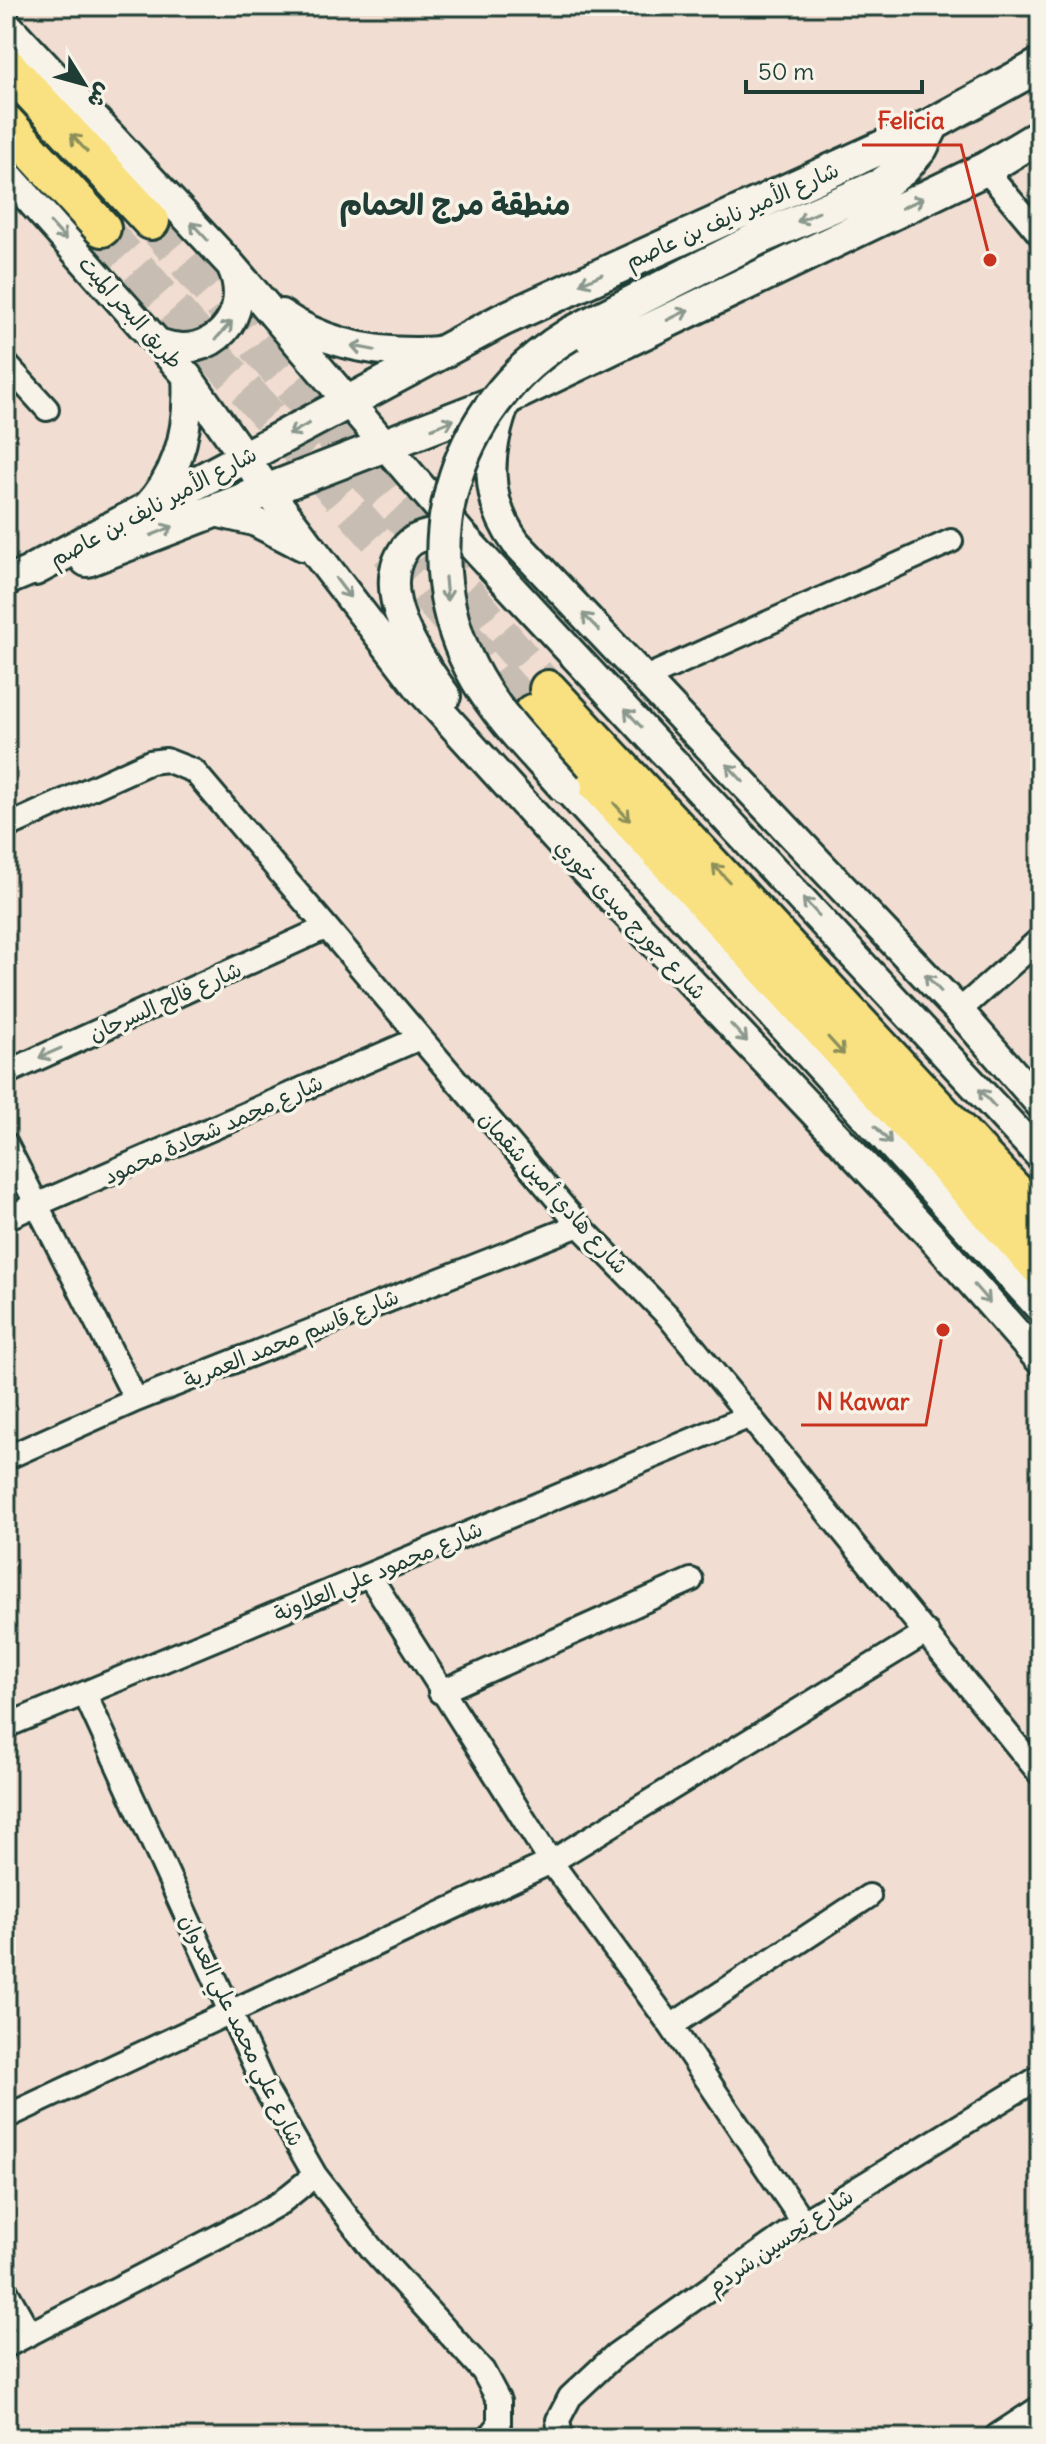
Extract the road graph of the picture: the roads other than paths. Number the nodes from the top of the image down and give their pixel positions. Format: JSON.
{"nodes":[{"id":1,"x":6,"y":24,"type":"edge"},
{"id":2,"x":6,"y":65,"type":"edge"},
{"id":3,"x":1040,"y":65,"type":"edge"},
{"id":4,"x":6,"y":123,"type":"edge"},
{"id":5,"x":933,"y":124,"type":"junction"},
{"id":6,"x":1040,"y":136,"type":"edge"},
{"id":7,"x":985,"y":169,"type":"junction"},
{"id":8,"x":6,"y":173,"type":"edge"},
{"id":9,"x":151,"y":221,"type":"tunnel mouth"},
{"id":10,"x":102,"y":228,"type":"tunnel mouth"},
{"id":11,"x":1040,"y":235,"type":"edge"},
{"id":12,"x":231,"y":265,"type":"junction"},
{"id":13,"x":258,"y":297,"type":"junction"},
{"id":14,"x":161,"y":344,"type":"junction"},
{"id":15,"x":440,"y":351,"type":"junction"},
{"id":16,"x":6,"y":364,"type":"edge"},
{"id":17,"x":187,"y":376,"type":"junction"},
{"id":18,"x":507,"y":398,"type":"junction"},
{"id":19,"x":346,"y":403,"type":"junction"},
{"id":20,"x":47,"y":409,"type":"dead end"},
{"id":21,"x":386,"y":446,"type":"junction"},
{"id":22,"x":247,"y":457,"type":"junction"},
{"id":23,"x":269,"y":492,"type":"junction"},
{"id":24,"x":143,"y":511,"type":"junction"},
{"id":25,"x":211,"y":511,"type":"junction"},
{"id":26,"x":463,"y":536,"type":"junction"},
{"id":27,"x":951,"y":541,"type":"dead end"},
{"id":28,"x":321,"y":560,"type":"junction"},
{"id":29,"x":20,"y":575,"type":"edge"},
{"id":30,"x":645,"y":678,"type":"junction"},
{"id":31,"x":566,"y":788,"type":"joint"},
{"id":32,"x":6,"y":827,"type":"edge"},
{"id":33,"x":569,"y":853,"type":"junction"},
{"id":34,"x":325,"y":928,"type":"junction"},
{"id":35,"x":1040,"y":939,"type":"edge"},
{"id":36,"x":959,"y":1011,"type":"junction"},
{"id":37,"x":420,"y":1038,"type":"junction"},
{"id":38,"x":6,"y":1073,"type":"edge"},
{"id":39,"x":1040,"y":1104,"type":"edge"},
{"id":40,"x":1028,"y":1135,"type":"edge"},
{"id":41,"x":6,"y":1144,"type":"edge"},
{"id":42,"x":1040,"y":1156,"type":"edge"},
{"id":43,"x":37,"y":1206,"type":"junction"},
{"id":44,"x":6,"y":1218,"type":"edge"},
{"id":45,"x":1040,"y":1218,"type":"edge"},
{"id":46,"x":579,"y":1225,"type":"junction"},
{"id":47,"x":1040,"y":1268,"type":"edge"},
{"id":48,"x":1040,"y":1308,"type":"edge"},
{"id":49,"x":1040,"y":1360,"type":"edge"},
{"id":50,"x":136,"y":1400,"type":"junction"},
{"id":51,"x":750,"y":1416,"type":"junction"},
{"id":52,"x":6,"y":1458,"type":"edge"},
{"id":53,"x":369,"y":1575,"type":"junction"},
{"id":54,"x":691,"y":1580,"type":"dead end"},
{"id":55,"x":927,"y":1632,"type":"junction"},
{"id":56,"x":440,"y":1692,"type":"junction"},
{"id":57,"x":85,"y":1694,"type":"junction"},
{"id":58,"x":6,"y":1726,"type":"edge"},
{"id":59,"x":1040,"y":1774,"type":"edge"},
{"id":60,"x":551,"y":1862,"type":"junction"},
{"id":61,"x":869,"y":1896,"type":"dead end"},
{"id":62,"x":230,"y":2010,"type":"junction"},
{"id":63,"x":671,"y":2026,"type":"junction"},
{"id":64,"x":1040,"y":2077,"type":"edge"},
{"id":65,"x":6,"y":2117,"type":"edge"},
{"id":66,"x":315,"y":2175,"type":"junction"},
{"id":67,"x":803,"y":2222,"type":"junction"},
{"id":68,"x":6,"y":2291,"type":"edge"},
{"id":69,"x":30,"y":2334,"type":"junction"},
{"id":70,"x":6,"y":2346,"type":"edge"},
{"id":71,"x":1040,"y":2411,"type":"edge"},
{"id":72,"x":489,"y":2438,"type":"edge"},
{"id":73,"x":561,"y":2438,"type":"edge"},
{"id":74,"x":999,"y":2438,"type":"edge"}],
"edges":[{"from":12,"to":1,"type":"street","one_way":true},
{"from":9,"to":2,"type":"main road","one_way":true},
{"from":3,"to":5,"type":"main road","name":"شارع الأمير نايف بن عاصم"},
{"from":4,"to":10,"type":"main road","name":"طريق البحر الميت"},
{"from":5,"to":15,"type":"main road","name":"شارع الأمير نايف بن عاصم","one_way":true},
{"from":5,"to":31,"type":"main road","one_way":true,"bridge":true},
{"from":6,"to":7,"type":"main road","name":"شارع الأمير نايف بن عاصم"},
{"from":7,"to":11,"type":"street"},
{"from":18,"to":7,"type":"main road","name":"شارع الأمير نايف بن عاصم","one_way":true},
{"from":8,"to":14,"type":"street","name":"طريق البحر الميت","one_way":true},
{"from":12,"to":13,"type":"street"},
{"from":14,"to":12,"type":"street","one_way":true},
{"from":15,"to":13,"type":"street","one_way":true},
{"from":13,"to":19,"type":"street"},
{"from":14,"to":17,"type":"street","name":"طريق البحر الميت"},
{"from":15,"to":19,"type":"main road","name":"شارع الأمير نايف بن عاصم"},
{"from":16,"to":20,"type":"street"},
{"from":17,"to":22,"type":"street","name":"طريق البحر الميت"},
{"from":17,"to":24,"type":"street"},
{"from":21,"to":18,"type":"main road","name":"شارع الأمير نايف بن عاصم","one_way":true},
{"from":30,"to":18,"type":"street","one_way":true},
{"from":19,"to":21,"type":"street"},
{"from":19,"to":22,"type":"main road","name":"شارع الأمير نايف بن عاصم","one_way":true},
{"from":21,"to":23,"type":"main road","name":"شارع الأمير نايف بن عاصم"},
{"from":21,"to":26,"type":"street"},
{"from":22,"to":23,"type":"street","name":"شارع جورج مبدى خوري"},
{"from":22,"to":24,"type":"main road","name":"شارع الأمير نايف بن عاصم"},
{"from":23,"to":25,"type":"main road","name":"شارع الأمير نايف بن عاصم"},
{"from":23,"to":28,"type":"street","name":"شارع جورج مبدى خوري"},
{"from":24,"to":29,"type":"main road","name":"شارع الأمير نايف بن عاصم"},
{"from":25,"to":28,"type":"street"},
{"from":29,"to":25,"type":"main road","name":"شارع الأمير نايف بن عاصم","one_way":true},
{"from":26,"to":33,"type":"street"},
{"from":40,"to":26,"type":"street","one_way":true},
{"from":27,"to":30,"type":"street"},
{"from":28,"to":33,"type":"street","name":"شارع جورج مبدى خوري","one_way":true},
{"from":36,"to":30,"type":"street","one_way":true},
{"from":31,"to":48,"type":"street","one_way":true},
{"from":32,"to":34,"type":"street","name":"شارع هادي أمين شقمان"},
{"from":33,"to":49,"type":"street","name":"شارع جورج مبدى خوري","one_way":true},
{"from":34,"to":37,"type":"street","name":"شارع هادي أمين شقمان"},
{"from":34,"to":38,"type":"street","name":"شارع فالح السرحان","one_way":true},
{"from":35,"to":36,"type":"street"},
{"from":36,"to":39,"type":"street"},
{"from":37,"to":43,"type":"street","name":"شارع محمد شحادة محمود"},
{"from":37,"to":46,"type":"street","name":"شارع هادي أمين شقمان"},
{"from":40,"to":42,"type":"street"},
{"from":41,"to":43,"type":"street"},
{"from":43,"to":44,"type":"street","name":"شارع محمد شحادة محمود"},
{"from":43,"to":50,"type":"street"},
{"from":45,"to":47,"type":"main road","one_way":true},
{"from":46,"to":50,"type":"street","name":"شارع قاسم محمد العمرية"},
{"from":46,"to":51,"type":"street","name":"شارع هادي أمين شقمان"},
{"from":50,"to":52,"type":"street","name":"شارع قاسم محمد العمرية"},
{"from":51,"to":53,"type":"street","name":"شارع محمود علي العلاونة"},
{"from":51,"to":55,"type":"street","name":"شارع هادي أمين شقمان"},
{"from":53,"to":56,"type":"street"},
{"from":53,"to":57,"type":"street","name":"شارع محمود علي العلاونة"},
{"from":54,"to":56,"type":"street"},
{"from":55,"to":59,"type":"street","name":"شارع هادي أمين شقمان"},
{"from":55,"to":60,"type":"street"},
{"from":56,"to":60,"type":"street"},
{"from":57,"to":58,"type":"street","name":"شارع محمود علي العلاونة"},
{"from":57,"to":62,"type":"street","name":"شارع علي محمد علي العدوان"},
{"from":60,"to":62,"type":"street"},
{"from":60,"to":63,"type":"street"},
{"from":61,"to":63,"type":"street"},
{"from":62,"to":65,"type":"street"},
{"from":62,"to":66,"type":"street","name":"شارع علي محمد علي العدوان"},
{"from":63,"to":67,"type":"street"},
{"from":64,"to":67,"type":"street","name":"شارع تحسين شردم"},
{"from":66,"to":69,"type":"street"},
{"from":66,"to":72,"type":"street","name":"شارع علي محمد علي العدوان"},
{"from":67,"to":73,"type":"street","name":"شارع تحسين شردم"},
{"from":68,"to":69,"type":"street"},
{"from":69,"to":70,"type":"street"},
{"from":71,"to":74,"type":"street"}]}
